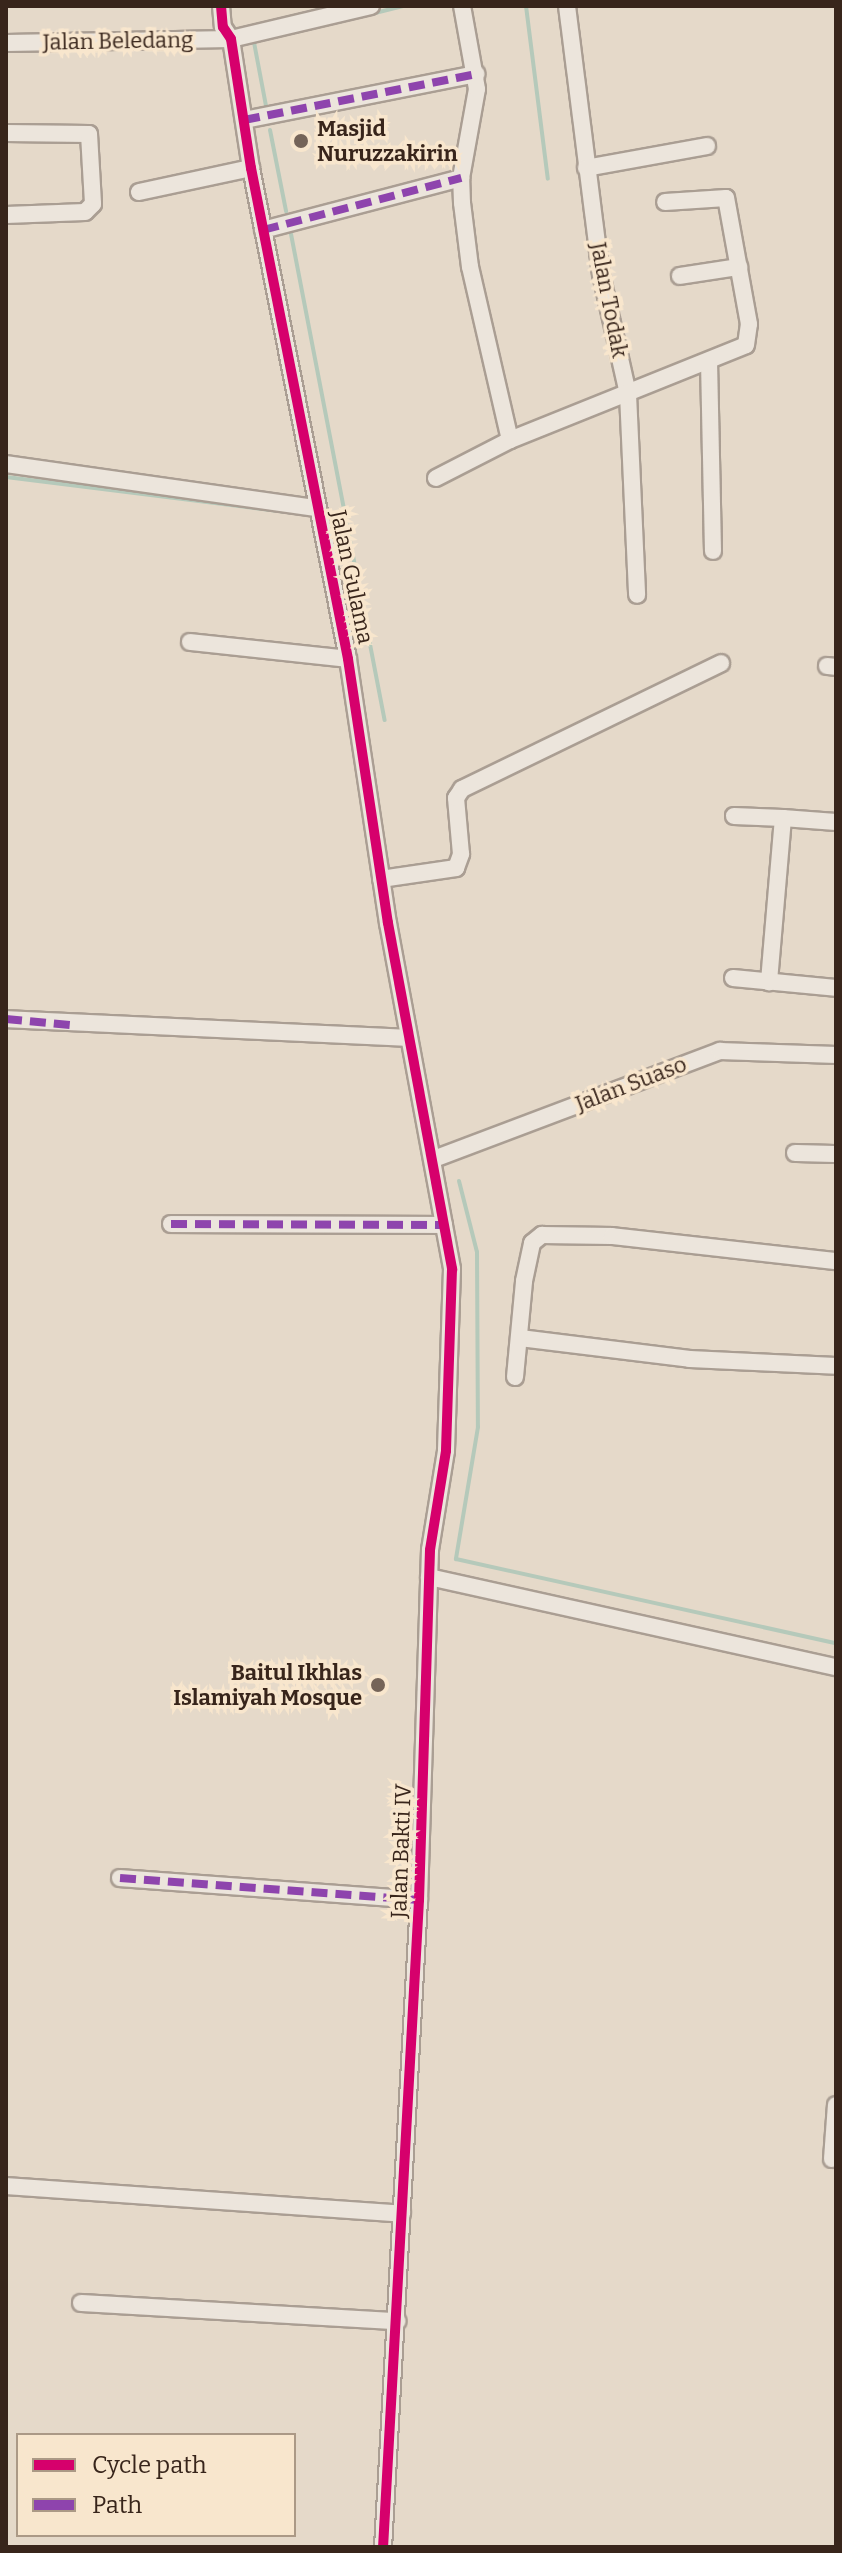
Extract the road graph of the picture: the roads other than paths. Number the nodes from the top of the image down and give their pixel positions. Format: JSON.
{"nodes":[{"id":1,"x":221,"y":6,"type":"edge"},
{"id":2,"x":371,"y":6,"type":"edge"},
{"id":3,"x":462,"y":6,"type":"edge"},
{"id":4,"x":567,"y":6,"type":"edge"},
{"id":5,"x":231,"y":39,"type":"junction"},
{"id":6,"x":6,"y":43,"type":"edge"},
{"id":7,"x":476,"y":74,"type":"junction"},
{"id":8,"x":244,"y":120,"type":"junction"},
{"id":9,"x":6,"y":133,"type":"edge"},
{"id":10,"x":707,"y":146,"type":"dead end"},
{"id":11,"x":251,"y":168,"type":"junction"},
{"id":12,"x":586,"y":168,"type":"junction"},
{"id":13,"x":461,"y":178,"type":"junction"},
{"id":14,"x":139,"y":192,"type":"dead end"},
{"id":15,"x":665,"y":202,"type":"dead end"},
{"id":16,"x":6,"y":215,"type":"edge"},
{"id":17,"x":263,"y":230,"type":"junction"},
{"id":18,"x":739,"y":267,"type":"junction"},
{"id":19,"x":680,"y":276,"type":"dead end"},
{"id":20,"x":709,"y":361,"type":"junction"},
{"id":21,"x":628,"y":394,"type":"junction"},
{"id":22,"x":510,"y":440,"type":"junction"},
{"id":23,"x":6,"y":464,"type":"edge"},
{"id":24,"x":436,"y":478,"type":"dead end"},
{"id":25,"x":317,"y":508,"type":"junction"},
{"id":26,"x":713,"y":551,"type":"dead end"},
{"id":27,"x":637,"y":595,"type":"dead end"},
{"id":28,"x":190,"y":642,"type":"dead end"},
{"id":29,"x":348,"y":659,"type":"junction"},
{"id":30,"x":721,"y":663,"type":"dead end"},
{"id":31,"x":734,"y":816,"type":"dead end"},
{"id":32,"x":783,"y":818,"type":"junction"},
{"id":33,"x":836,"y":822,"type":"edge"},
{"id":34,"x":381,"y":879,"type":"junction"},
{"id":35,"x":733,"y":978,"type":"dead end"},
{"id":36,"x":769,"y":982,"type":"junction"},
{"id":37,"x":836,"y":988,"type":"edge"},
{"id":38,"x":6,"y":1019,"type":"edge"},
{"id":39,"x":408,"y":1038,"type":"junction"},
{"id":40,"x":836,"y":1055,"type":"edge"},
{"id":41,"x":795,"y":1153,"type":"dead end"},
{"id":42,"x":836,"y":1154,"type":"edge"},
{"id":43,"x":434,"y":1159,"type":"junction"},
{"id":44,"x":171,"y":1224,"type":"dead end"},
{"id":45,"x":444,"y":1225,"type":"junction"},
{"id":46,"x":836,"y":1261,"type":"edge"},
{"id":47,"x":520,"y":1338,"type":"junction"},
{"id":48,"x":836,"y":1366,"type":"edge"},
{"id":49,"x":515,"y":1377,"type":"dead end"},
{"id":50,"x":429,"y":1577,"type":"junction"},
{"id":51,"x":836,"y":1667,"type":"edge"},
{"id":52,"x":120,"y":1878,"type":"dead end"},
{"id":53,"x":419,"y":1900,"type":"junction"},
{"id":54,"x":836,"y":2105,"type":"edge"},
{"id":55,"x":832,"y":2159,"type":"dead end"},
{"id":56,"x":6,"y":2186,"type":"edge"},
{"id":57,"x":402,"y":2214,"type":"junction"},
{"id":58,"x":81,"y":2303,"type":"dead end"},
{"id":59,"x":397,"y":2321,"type":"junction"},
{"id":60,"x":383,"y":2547,"type":"edge"}],
"edges":[{"from":1,"to":5,"type":"street","name":"Jalan Gulama"},
{"from":2,"to":5,"type":"street","name":"Jalan Beledang"},
{"from":3,"to":7,"type":"street"},
{"from":4,"to":12,"type":"street","name":"Jalan Todak"},
{"from":5,"to":6,"type":"street","name":"Jalan Beledang"},
{"from":5,"to":8,"type":"street","name":"Jalan Gulama"},
{"from":7,"to":8,"type":"street"},
{"from":7,"to":13,"type":"street"},
{"from":8,"to":11,"type":"street","name":"Jalan Gulama"},
{"from":9,"to":16,"type":"street"},
{"from":10,"to":12,"type":"street"},
{"from":11,"to":14,"type":"street"},
{"from":11,"to":17,"type":"street","name":"Jalan Gulama"},
{"from":12,"to":21,"type":"street","name":"Jalan Todak"},
{"from":13,"to":17,"type":"street"},
{"from":13,"to":22,"type":"street"},
{"from":15,"to":18,"type":"street"},
{"from":17,"to":25,"type":"street","name":"Jalan Gulama"},
{"from":18,"to":19,"type":"street"},
{"from":18,"to":20,"type":"street"},
{"from":20,"to":21,"type":"street"},
{"from":20,"to":26,"type":"street"},
{"from":21,"to":22,"type":"street"},
{"from":21,"to":27,"type":"street","name":"Jalan Todak"},
{"from":22,"to":24,"type":"street"},
{"from":23,"to":25,"type":"street"},
{"from":25,"to":29,"type":"street","name":"Jalan Gulama"},
{"from":28,"to":29,"type":"street"},
{"from":29,"to":34,"type":"street","name":"Jalan Gulama"},
{"from":30,"to":34,"type":"street"},
{"from":31,"to":32,"type":"street"},
{"from":32,"to":33,"type":"street"},
{"from":32,"to":36,"type":"street"},
{"from":34,"to":39,"type":"street","name":"Jalan Gulama"},
{"from":35,"to":36,"type":"street"},
{"from":36,"to":37,"type":"street"},
{"from":38,"to":39,"type":"street"},
{"from":39,"to":43,"type":"street","name":"Jalan Gulama"},
{"from":40,"to":43,"type":"street","name":"Jalan Suaso"},
{"from":41,"to":42,"type":"street"},
{"from":43,"to":45,"type":"street","name":"Jalan Bakti IV"},
{"from":44,"to":45,"type":"street"},
{"from":45,"to":50,"type":"street","name":"Jalan Bakti IV"},
{"from":46,"to":47,"type":"street"},
{"from":47,"to":48,"type":"street"},
{"from":47,"to":49,"type":"street"},
{"from":50,"to":51,"type":"street"},
{"from":50,"to":53,"type":"street","name":"Jalan Bakti IV"},
{"from":52,"to":53,"type":"street"},
{"from":53,"to":57,"type":"street","name":"Jalan Bakti IV"},
{"from":54,"to":55,"type":"street"},
{"from":56,"to":57,"type":"street"},
{"from":57,"to":59,"type":"street","name":"Jalan Bakti IV"},
{"from":58,"to":59,"type":"street"},
{"from":59,"to":60,"type":"street","name":"Jalan Bakti IV"}]}
